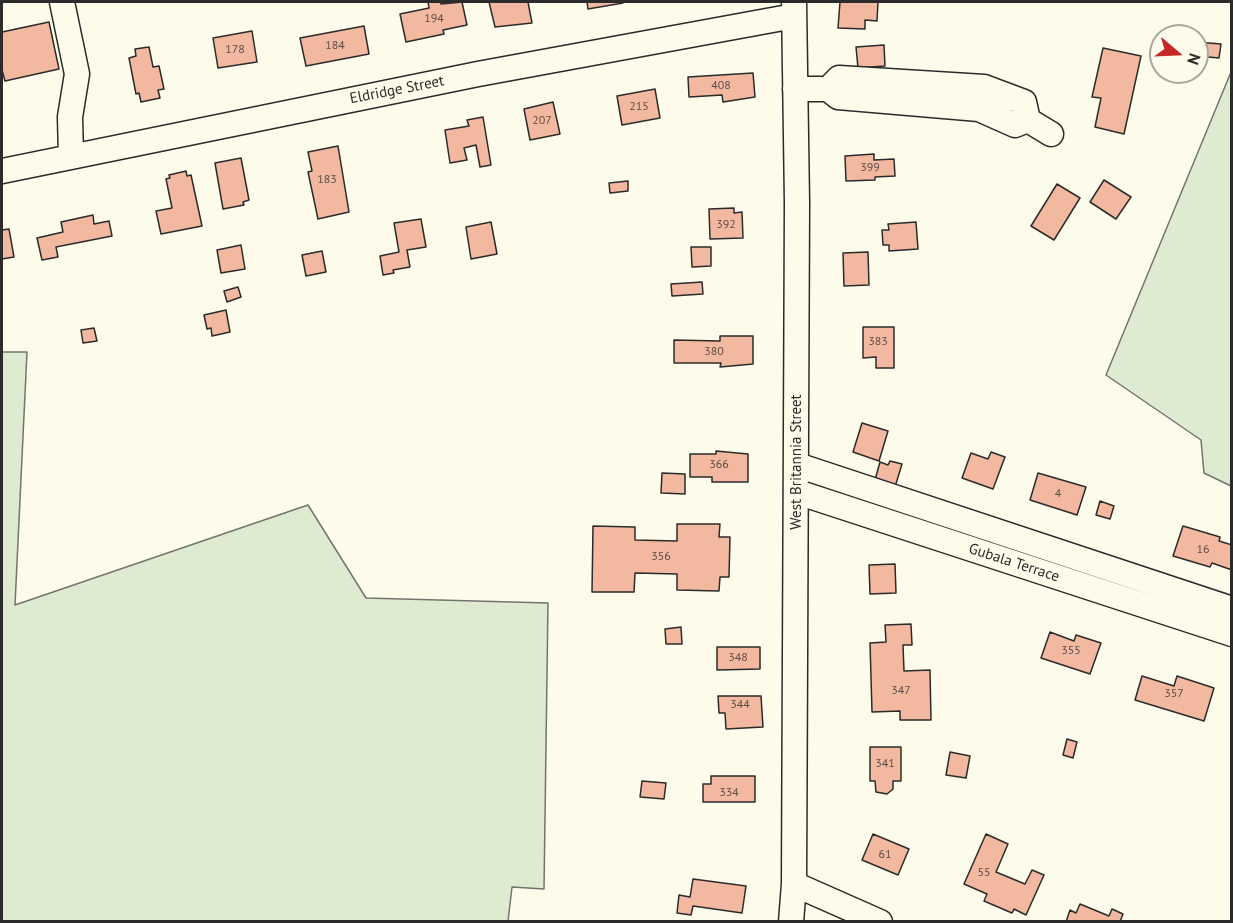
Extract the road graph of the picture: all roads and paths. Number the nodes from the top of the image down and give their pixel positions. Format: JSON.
{"nodes":[{"id":1,"x":62,"y":2,"type":"edge"},
{"id":2,"x":794,"y":9,"type":"edge"},
{"id":3,"x":795,"y":88,"type":"junction"},
{"id":4,"x":1051,"y":134,"type":"dead end"},
{"id":5,"x":71,"y":156,"type":"junction"},
{"id":6,"x":2,"y":171,"type":"edge"},
{"id":7,"x":797,"y":465,"type":"junction"},
{"id":8,"x":797,"y":492,"type":"junction"},
{"id":9,"x":1232,"y":609,"type":"edge"},
{"id":10,"x":1232,"y":634,"type":"edge"},
{"id":11,"x":794,"y":884,"type":"junction"},
{"id":12,"x":791,"y":921,"type":"edge"},
{"id":13,"x":880,"y":921,"type":"edge"}],
"edges":[{"from":1,"to":5,"type":"street"},
{"from":2,"to":3,"type":"street","name":"West Britannia Street"},
{"from":2,"to":5,"type":"street","name":"Eldridge Street"},
{"from":3,"to":4,"type":"street"},
{"from":3,"to":7,"type":"street","name":"West Britannia Street"},
{"from":5,"to":6,"type":"street","name":"Eldridge Street"},
{"from":7,"to":8,"type":"street","name":"West Britannia Street"},
{"from":7,"to":9,"type":"street","name":"Gubala Terrace"},
{"from":8,"to":10,"type":"street","name":"Gubala Terrace"},
{"from":8,"to":11,"type":"street","name":"West Britannia Street"},
{"from":11,"to":12,"type":"street","name":"West Britannia Street"},
{"from":11,"to":13,"type":"street"}]}
